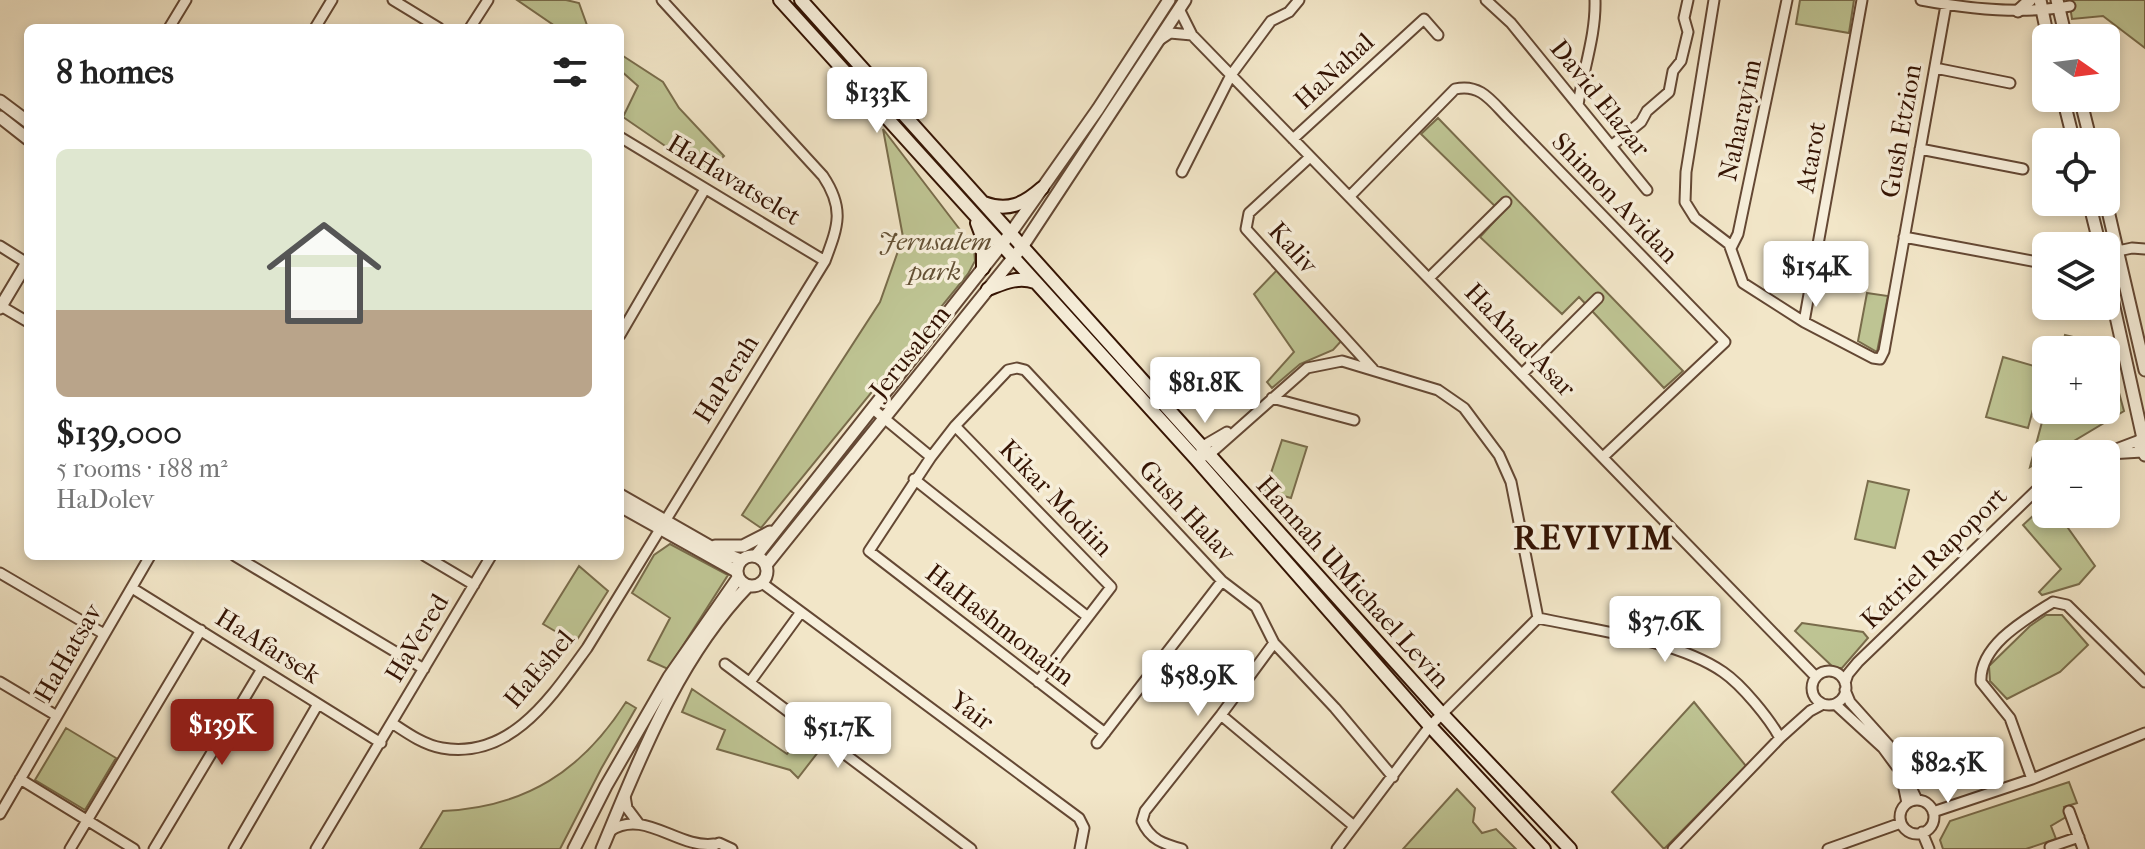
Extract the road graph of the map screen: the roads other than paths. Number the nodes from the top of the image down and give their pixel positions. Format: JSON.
{"nodes":[{"id":1,"x":186,"y":0,"type":"edge"},
{"id":2,"x":332,"y":0,"type":"edge"},
{"id":3,"x":393,"y":0,"type":"edge"},
{"id":4,"x":488,"y":0,"type":"edge"},
{"id":5,"x":662,"y":0,"type":"edge"},
{"id":6,"x":780,"y":0,"type":"edge"},
{"id":7,"x":801,"y":0,"type":"edge"},
{"id":8,"x":1169,"y":0,"type":"edge"},
{"id":9,"x":1299,"y":0,"type":"edge"},
{"id":10,"x":1486,"y":0,"type":"edge"},
{"id":11,"x":1595,"y":0,"type":"edge"},
{"id":12,"x":1688,"y":0,"type":"edge"},
{"id":13,"x":1714,"y":0,"type":"edge"},
{"id":14,"x":1787,"y":0,"type":"edge"},
{"id":15,"x":1862,"y":0,"type":"edge"},
{"id":16,"x":1921,"y":0,"type":"edge"},
{"id":17,"x":2030,"y":0,"type":"edge"},
{"id":18,"x":1182,"y":5,"type":"edge"},
{"id":19,"x":1946,"y":5,"type":"junction"},
{"id":20,"x":2062,"y":5,"type":"edge"},
{"id":21,"x":2041,"y":6,"type":"edge"},
{"id":22,"x":2018,"y":11,"type":"junction"},
{"id":23,"x":171,"y":24,"type":"edge"},
{"id":24,"x":317,"y":24,"type":"edge"},
{"id":25,"x":432,"y":24,"type":"edge"},
{"id":26,"x":473,"y":24,"type":"edge"},
{"id":27,"x":1192,"y":35,"type":"junction"},
{"id":28,"x":1438,"y":35,"type":"dead end"},
{"id":29,"x":1157,"y":42,"type":"junction"},
{"id":30,"x":1935,"y":68,"type":"junction"},
{"id":31,"x":1231,"y":75,"type":"junction"},
{"id":32,"x":2010,"y":83,"type":"dead end"},
{"id":33,"x":0,"y":101,"type":"edge"},
{"id":34,"x":1578,"y":105,"type":"junction"},
{"id":35,"x":0,"y":117,"type":"edge"},
{"id":36,"x":24,"y":119,"type":"edge"},
{"id":37,"x":24,"y":136,"type":"edge"},
{"id":38,"x":624,"y":139,"type":"edge"},
{"id":39,"x":1293,"y":139,"type":"junction"},
{"id":40,"x":1611,"y":146,"type":"junction"},
{"id":41,"x":1920,"y":149,"type":"junction"},
{"id":42,"x":1310,"y":157,"type":"junction"},
{"id":43,"x":2023,"y":169,"type":"dead end"},
{"id":44,"x":1182,"y":172,"type":"dead end"},
{"id":45,"x":1042,"y":188,"type":"junction"},
{"id":46,"x":705,"y":189,"type":"junction"},
{"id":47,"x":1647,"y":190,"type":"dead end"},
{"id":48,"x":1350,"y":196,"type":"junction"},
{"id":49,"x":1506,"y":202,"type":"dead end"},
{"id":50,"x":984,"y":203,"type":"junction"},
{"id":51,"x":972,"y":213,"type":"junction"},
{"id":52,"x":1904,"y":237,"type":"junction"},
{"id":53,"x":1006,"y":240,"type":"junction"},
{"id":54,"x":0,"y":246,"type":"edge"},
{"id":55,"x":1731,"y":248,"type":"junction"},
{"id":56,"x":2145,"y":249,"type":"edge"},
{"id":57,"x":2120,"y":251,"type":"edge"},
{"id":58,"x":1018,"y":252,"type":"junction"},
{"id":59,"x":24,"y":260,"type":"edge"},
{"id":60,"x":2120,"y":260,"type":"edge"},
{"id":61,"x":825,"y":261,"type":"junction"},
{"id":62,"x":2032,"y":261,"type":"edge"},
{"id":63,"x":983,"y":268,"type":"junction"},
{"id":64,"x":24,"y":269,"type":"edge"},
{"id":65,"x":1429,"y":278,"type":"junction"},
{"id":66,"x":1038,"y":283,"type":"junction"},
{"id":67,"x":988,"y":289,"type":"junction"},
{"id":68,"x":1598,"y":298,"type":"dead end"},
{"id":69,"x":1,"y":307,"type":"edge"},
{"id":70,"x":24,"y":320,"type":"edge"},
{"id":71,"x":2117,"y":320,"type":"edge"},
{"id":72,"x":1804,"y":322,"type":"junction"},
{"id":73,"x":624,"y":328,"type":"edge"},
{"id":74,"x":2145,"y":370,"type":"edge"},
{"id":75,"x":1375,"y":371,"type":"junction"},
{"id":76,"x":1522,"y":374,"type":"junction"},
{"id":77,"x":1272,"y":398,"type":"junction"},
{"id":78,"x":873,"y":409,"type":"junction"},
{"id":79,"x":884,"y":419,"type":"junction"},
{"id":80,"x":1354,"y":420,"type":"dead end"},
{"id":81,"x":955,"y":426,"type":"junction"},
{"id":82,"x":2142,"y":435,"type":"edge"},
{"id":83,"x":2120,"y":446,"type":"edge"},
{"id":84,"x":1206,"y":450,"type":"junction"},
{"id":85,"x":2120,"y":454,"type":"edge"},
{"id":86,"x":2144,"y":454,"type":"edge"},
{"id":87,"x":931,"y":457,"type":"junction"},
{"id":88,"x":1603,"y":457,"type":"junction"},
{"id":89,"x":1196,"y":459,"type":"junction"},
{"id":90,"x":914,"y":479,"type":"junction"},
{"id":91,"x":2032,"y":494,"type":"edge"},
{"id":92,"x":624,"y":498,"type":"edge"},
{"id":93,"x":624,"y":508,"type":"edge"},
{"id":94,"x":786,"y":519,"type":"junction"},
{"id":95,"x":662,"y":525,"type":"junction"},
{"id":96,"x":707,"y":545,"type":"junction"},
{"id":97,"x":756,"y":556,"type":"junction"},
{"id":98,"x":148,"y":560,"type":"edge"},
{"id":99,"x":242,"y":560,"type":"edge"},
{"id":100,"x":432,"y":560,"type":"edge"},
{"id":101,"x":489,"y":560,"type":"edge"},
{"id":102,"x":766,"y":565,"type":"junction"},
{"id":103,"x":0,"y":573,"type":"edge"},
{"id":104,"x":741,"y":574,"type":"junction"},
{"id":105,"x":1222,"y":581,"type":"junction"},
{"id":106,"x":762,"y":583,"type":"junction"},
{"id":107,"x":474,"y":585,"type":"junction"},
{"id":108,"x":132,"y":588,"type":"junction"},
{"id":109,"x":801,"y":612,"type":"junction"},
{"id":110,"x":1088,"y":617,"type":"junction"},
{"id":111,"x":1538,"y":618,"type":"junction"},
{"id":112,"x":201,"y":630,"type":"junction"},
{"id":113,"x":104,"y":634,"type":"junction"},
{"id":114,"x":1274,"y":643,"type":"junction"},
{"id":115,"x":725,"y":664,"type":"dead end"},
{"id":116,"x":262,"y":669,"type":"junction"},
{"id":117,"x":424,"y":669,"type":"junction"},
{"id":118,"x":1816,"y":677,"type":"junction"},
{"id":119,"x":0,"y":682,"type":"edge"},
{"id":120,"x":750,"y":682,"type":"junction"},
{"id":121,"x":1038,"y":682,"type":"junction"},
{"id":122,"x":2145,"y":682,"type":"edge"},
{"id":123,"x":1843,"y":683,"type":"junction"},
{"id":124,"x":1814,"y":697,"type":"junction"},
{"id":125,"x":318,"y":704,"type":"junction"},
{"id":126,"x":1823,"y":704,"type":"junction"},
{"id":127,"x":1835,"y":704,"type":"junction"},
{"id":128,"x":1442,"y":714,"type":"junction"},
{"id":129,"x":1221,"y":715,"type":"junction"},
{"id":130,"x":57,"y":716,"type":"junction"},
{"id":131,"x":1800,"y":720,"type":"junction"},
{"id":132,"x":392,"y":723,"type":"junction"},
{"id":133,"x":1430,"y":726,"type":"junction"},
{"id":134,"x":1105,"y":733,"type":"junction"},
{"id":135,"x":2145,"y":733,"type":"edge"},
{"id":136,"x":1780,"y":738,"type":"junction"},
{"id":137,"x":381,"y":743,"type":"junction"},
{"id":138,"x":1097,"y":743,"type":"dead end"},
{"id":139,"x":1393,"y":777,"type":"junction"},
{"id":140,"x":20,"y":779,"type":"junction"},
{"id":141,"x":2032,"y":779,"type":"junction"},
{"id":142,"x":625,"y":794,"type":"junction"},
{"id":143,"x":1912,"y":801,"type":"junction"},
{"id":144,"x":2069,"y":811,"type":"dead end"},
{"id":145,"x":1933,"y":812,"type":"junction"},
{"id":146,"x":0,"y":814,"type":"edge"},
{"id":147,"x":87,"y":820,"type":"junction"},
{"id":148,"x":1901,"y":823,"type":"junction"},
{"id":149,"x":639,"y":824,"type":"junction"},
{"id":150,"x":1354,"y":826,"type":"junction"},
{"id":151,"x":610,"y":831,"type":"junction"},
{"id":152,"x":1922,"y":832,"type":"junction"},
{"id":153,"x":670,"y":837,"type":"junction"},
{"id":154,"x":2079,"y":837,"type":"junction"},
{"id":155,"x":711,"y":847,"type":"edge"},
{"id":156,"x":2050,"y":847,"type":"dead end"},
{"id":157,"x":70,"y":849,"type":"edge"},
{"id":158,"x":134,"y":849,"type":"edge"},
{"id":159,"x":154,"y":849,"type":"edge"},
{"id":160,"x":234,"y":849,"type":"edge"},
{"id":161,"x":316,"y":849,"type":"edge"},
{"id":162,"x":574,"y":849,"type":"edge"},
{"id":163,"x":602,"y":849,"type":"edge"},
{"id":164,"x":689,"y":849,"type":"edge"},
{"id":165,"x":732,"y":849,"type":"edge"},
{"id":166,"x":971,"y":849,"type":"edge"},
{"id":167,"x":1080,"y":849,"type":"edge"},
{"id":168,"x":1182,"y":849,"type":"edge"},
{"id":169,"x":1337,"y":849,"type":"edge"},
{"id":170,"x":1544,"y":849,"type":"edge"},
{"id":171,"x":1570,"y":849,"type":"edge"},
{"id":172,"x":1673,"y":849,"type":"edge"},
{"id":173,"x":1828,"y":849,"type":"edge"},
{"id":174,"x":1929,"y":849,"type":"edge"},
{"id":175,"x":2083,"y":849,"type":"edge"}],
"edges":[{"from":1,"to":23,"type":"street"},
{"from":2,"to":24,"type":"street"},
{"from":3,"to":25,"type":"street"},
{"from":4,"to":26,"type":"street"},
{"from":5,"to":61,"type":"street","name":"HaPerah"},
{"from":6,"to":51,"type":"main road"},
{"from":7,"to":50,"type":"main road"},
{"from":8,"to":45,"type":"street","name":"Jerusalem"},
{"from":9,"to":31,"type":"street"},
{"from":10,"to":34,"type":"street","name":"David Elazar"},
{"from":11,"to":34,"type":"street"},
{"from":12,"to":40,"type":"street"},
{"from":13,"to":55,"type":"street"},
{"from":14,"to":55,"type":"street","name":"Naharayim"},
{"from":15,"to":72,"type":"street","name":"Atarot"},
{"from":16,"to":19,"type":"street"},
{"from":17,"to":22,"type":"street"},
{"from":18,"to":27,"type":"street","name":"HaAhad Asar"},
{"from":18,"to":29,"type":"street","name":"Jerusalem"},
{"from":19,"to":22,"type":"street"},
{"from":19,"to":30,"type":"street","name":"Gush Etzion"},
{"from":20,"to":21,"type":"street"},
{"from":21,"to":22,"type":"street"},
{"from":27,"to":29,"type":"street"},
{"from":27,"to":31,"type":"street","name":"HaAhad Asar"},
{"from":28,"to":39,"type":"street","name":"HaNahal"},
{"from":29,"to":58,"type":"street","name":"Jerusalem"},
{"from":30,"to":32,"type":"street"},
{"from":30,"to":41,"type":"street","name":"Gush Etzion"},
{"from":31,"to":39,"type":"street","name":"HaAhad Asar"},
{"from":31,"to":44,"type":"street"},
{"from":33,"to":36,"type":"street"},
{"from":34,"to":40,"type":"street","name":"David Elazar"},
{"from":35,"to":37,"type":"street"},
{"from":38,"to":46,"type":"street","name":"HaHavatselet"},
{"from":39,"to":42,"type":"street","name":"HaAhad Asar"},
{"from":40,"to":47,"type":"street","name":"David Elazar"},
{"from":41,"to":43,"type":"street"},
{"from":41,"to":52,"type":"street","name":"Gush Etzion"},
{"from":42,"to":48,"type":"street","name":"HaAhad Asar"},
{"from":42,"to":75,"type":"street","name":"Kaliv"},
{"from":45,"to":50,"type":"main road"},
{"from":45,"to":53,"type":"street","name":"Jerusalem"},
{"from":46,"to":61,"type":"street","name":"HaHavatselet"},
{"from":46,"to":73,"type":"street"},
{"from":48,"to":65,"type":"street","name":"HaAhad Asar"},
{"from":48,"to":88,"type":"street","name":"Shimon Avidan"},
{"from":49,"to":65,"type":"street"},
{"from":50,"to":53,"type":"main road"},
{"from":51,"to":53,"type":"main road"},
{"from":51,"to":63,"type":"main road"},
{"from":52,"to":62,"type":"street"},
{"from":52,"to":72,"type":"street","name":"Gush Etzion"},
{"from":53,"to":58,"type":"main road","name":"Hannah UMichael Levin"},
{"from":53,"to":63,"type":"street","name":"Jerusalem"},
{"from":54,"to":59,"type":"street"},
{"from":55,"to":72,"type":"street"},
{"from":56,"to":57,"type":"street"},
{"from":58,"to":66,"type":"main road","name":"Hannah UMichael Levin"},
{"from":58,"to":67,"type":"street","name":"Jerusalem"},
{"from":58,"to":84,"type":"main road","name":"Hannah UMichael Levin"},
{"from":60,"to":74,"type":"street"},
{"from":61,"to":95,"type":"street","name":"HaPerah"},
{"from":63,"to":78,"type":"street","name":"Jerusalem"},
{"from":64,"to":69,"type":"street"},
{"from":65,"to":76,"type":"street","name":"HaAhad Asar"},
{"from":66,"to":67,"type":"main road"},
{"from":66,"to":89,"type":"main road","name":"Hannah UMichael Levin"},
{"from":67,"to":79,"type":"street","name":"Jerusalem"},
{"from":68,"to":76,"type":"street"},
{"from":69,"to":70,"type":"street"},
{"from":71,"to":82,"type":"street"},
{"from":75,"to":77,"type":"street"},
{"from":75,"to":111,"type":"street"},
{"from":76,"to":88,"type":"street","name":"HaAhad Asar"},
{"from":77,"to":80,"type":"street"},
{"from":77,"to":84,"type":"street"},
{"from":78,"to":79,"type":"street"},
{"from":78,"to":94,"type":"street","name":"Jerusalem"},
{"from":79,"to":87,"type":"street"},
{"from":79,"to":102,"type":"street","name":"Jerusalem"},
{"from":81,"to":87,"type":"street"},
{"from":81,"to":105,"type":"street","name":"Gush Halav"},
{"from":81,"to":110,"type":"street","name":"Kikar Modiin"},
{"from":82,"to":83,"type":"street"},
{"from":82,"to":86,"type":"street"},
{"from":84,"to":89,"type":"street"},
{"from":84,"to":128,"type":"main road","name":"Hannah UMichael Levin"},
{"from":85,"to":86,"type":"street"},
{"from":87,"to":90,"type":"street"},
{"from":88,"to":118,"type":"street","name":"HaAhad Asar"},
{"from":89,"to":133,"type":"main road","name":"Hannah UMichael Levin"},
{"from":90,"to":110,"type":"street"},
{"from":90,"to":121,"type":"street","name":"HaHashmonaim"},
{"from":91,"to":123,"type":"street","name":"Katriel Rapoport"},
{"from":92,"to":95,"type":"street"},
{"from":93,"to":95,"type":"street"},
{"from":94,"to":96,"type":"street"},
{"from":94,"to":97,"type":"street","name":"Jerusalem"},
{"from":95,"to":96,"type":"street"},
{"from":95,"to":104,"type":"street"},
{"from":95,"to":132,"type":"street","name":"HaEshel"},
{"from":96,"to":104,"type":"street"},
{"from":97,"to":102,"type":"street"},
{"from":97,"to":104,"type":"street"},
{"from":98,"to":108,"type":"street","name":"HaHatsav"},
{"from":99,"to":117,"type":"street"},
{"from":100,"to":107,"type":"street"},
{"from":101,"to":107,"type":"street","name":"HaVered"},
{"from":102,"to":106,"type":"street"},
{"from":103,"to":113,"type":"street"},
{"from":104,"to":106,"type":"street"},
{"from":104,"to":142,"type":"street"},
{"from":104,"to":162,"type":"street"},
{"from":105,"to":114,"type":"street","name":"Gush Halav"},
{"from":105,"to":134,"type":"street"},
{"from":106,"to":109,"type":"street","name":"Yair"},
{"from":107,"to":117,"type":"street","name":"HaVered"},
{"from":108,"to":112,"type":"street","name":"HaAfarsek"},
{"from":108,"to":113,"type":"street","name":"HaHatsav"},
{"from":109,"to":120,"type":"street"},
{"from":109,"to":167,"type":"street","name":"Yair"},
{"from":110,"to":121,"type":"street"},
{"from":111,"to":128,"type":"street"},
{"from":111,"to":136,"type":"street"},
{"from":112,"to":116,"type":"street","name":"HaAfarsek"},
{"from":112,"to":147,"type":"street"},
{"from":113,"to":130,"type":"street","name":"HaHatsav"},
{"from":114,"to":129,"type":"street"},
{"from":114,"to":139,"type":"street"},
{"from":115,"to":120,"type":"street"},
{"from":116,"to":125,"type":"street","name":"HaAfarsek"},
{"from":116,"to":159,"type":"street"},
{"from":117,"to":132,"type":"street","name":"HaVered"},
{"from":118,"to":123,"type":"street"},
{"from":118,"to":124,"type":"street"},
{"from":119,"to":130,"type":"street"},
{"from":120,"to":166,"type":"street"},
{"from":121,"to":134,"type":"street","name":"HaHashmonaim"},
{"from":122,"to":141,"type":"street"},
{"from":123,"to":127,"type":"street"},
{"from":123,"to":143,"type":"street"},
{"from":124,"to":126,"type":"street"},
{"from":124,"to":131,"type":"street"},
{"from":125,"to":137,"type":"street","name":"HaAfarsek"},
{"from":125,"to":160,"type":"street"},
{"from":126,"to":127,"type":"street"},
{"from":126,"to":131,"type":"street"},
{"from":127,"to":143,"type":"street"},
{"from":128,"to":133,"type":"street"},
{"from":128,"to":171,"type":"main road","name":"Hannah UMichael Levin"},
{"from":129,"to":150,"type":"street"},
{"from":129,"to":168,"type":"street"},
{"from":130,"to":140,"type":"street","name":"HaHatsav"},
{"from":131,"to":136,"type":"street"},
{"from":132,"to":137,"type":"street","name":"HaVered"},
{"from":133,"to":139,"type":"street"},
{"from":133,"to":170,"type":"main road","name":"Hannah UMichael Levin"},
{"from":134,"to":138,"type":"street"},
{"from":135,"to":141,"type":"street"},
{"from":136,"to":172,"type":"street"},
{"from":137,"to":161,"type":"street","name":"HaVered"},
{"from":139,"to":150,"type":"street"},
{"from":140,"to":146,"type":"street","name":"HaHatsav"},
{"from":140,"to":147,"type":"street"},
{"from":141,"to":145,"type":"street"},
{"from":142,"to":149,"type":"street"},
{"from":142,"to":151,"type":"street"},
{"from":143,"to":145,"type":"street"},
{"from":143,"to":148,"type":"street"},
{"from":144,"to":154,"type":"street"},
{"from":145,"to":152,"type":"street"},
{"from":147,"to":157,"type":"street"},
{"from":147,"to":158,"type":"street"},
{"from":148,"to":152,"type":"street"},
{"from":148,"to":173,"type":"street"},
{"from":149,"to":151,"type":"street"},
{"from":149,"to":153,"type":"street"},
{"from":150,"to":169,"type":"street"},
{"from":151,"to":163,"type":"street"},
{"from":152,"to":174,"type":"street"},
{"from":153,"to":155,"type":"street"},
{"from":153,"to":164,"type":"street"},
{"from":154,"to":156,"type":"street"},
{"from":154,"to":175,"type":"street"},
{"from":155,"to":165,"type":"street"}]}
